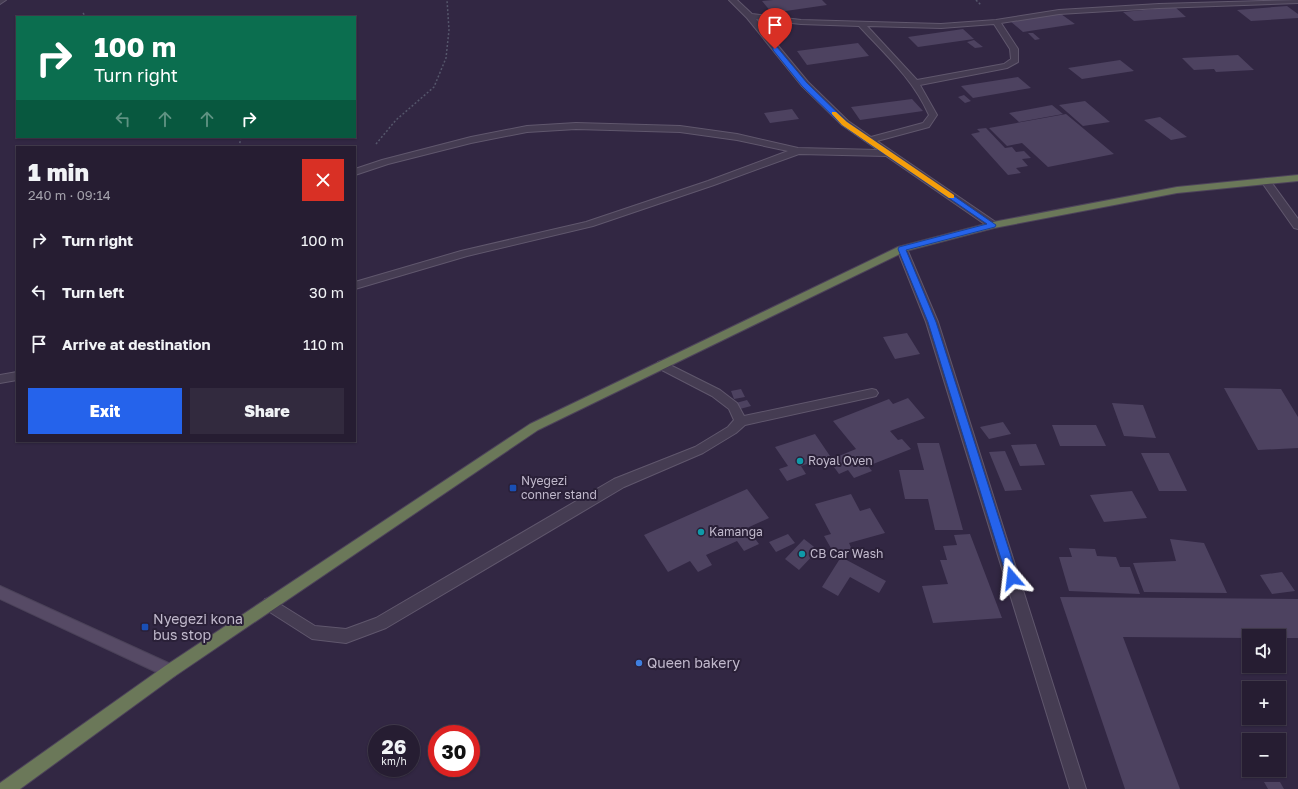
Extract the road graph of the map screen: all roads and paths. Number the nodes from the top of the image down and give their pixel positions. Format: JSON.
{"nodes":[{"id":1,"x":2,"y":0,"type":"edge"},
{"id":2,"x":447,"y":0,"type":"edge"},
{"id":3,"x":733,"y":0,"type":"edge"},
{"id":4,"x":1298,"y":1,"type":"edge"},
{"id":5,"x":0,"y":2,"type":"edge"},
{"id":6,"x":750,"y":16,"type":"junction"},
{"id":7,"x":996,"y":22,"type":"junction"},
{"id":8,"x":861,"y":24,"type":"junction"},
{"id":9,"x":915,"y":83,"type":"junction"},
{"id":10,"x":869,"y":140,"type":"junction"},
{"id":11,"x":798,"y":151,"type":"junction"},
{"id":12,"x":888,"y":153,"type":"junction"},
{"id":13,"x":356,"y":171,"type":"edge"},
{"id":14,"x":356,"y":172,"type":"edge"},
{"id":15,"x":1298,"y":178,"type":"edge"},
{"id":16,"x":1266,"y":181,"type":"junction"},
{"id":17,"x":993,"y":225,"type":"junction"},
{"id":18,"x":1298,"y":226,"type":"edge"},
{"id":19,"x":902,"y":249,"type":"junction"},
{"id":20,"x":356,"y":286,"type":"edge"},
{"id":21,"x":662,"y":365,"type":"junction"},
{"id":22,"x":16,"y":376,"type":"edge"},
{"id":23,"x":0,"y":379,"type":"edge"},
{"id":24,"x":872,"y":393,"type":"dead end"},
{"id":25,"x":741,"y":421,"type":"junction"},
{"id":26,"x":0,"y":592,"type":"edge"},
{"id":27,"x":270,"y":604,"type":"junction"},
{"id":28,"x":170,"y":671,"type":"junction"},
{"id":29,"x":6,"y":789,"type":"edge"},
{"id":30,"x":1078,"y":789,"type":"edge"}],
"edges":[{"from":1,"to":5,"type":"street"},
{"from":2,"to":13,"type":"path"},
{"from":3,"to":6,"type":"street"},
{"from":4,"to":7,"type":"street"},
{"from":6,"to":8,"type":"street"},
{"from":6,"to":10,"type":"street"},
{"from":7,"to":8,"type":"street"},
{"from":7,"to":9,"type":"street"},
{"from":8,"to":9,"type":"street"},
{"from":9,"to":10,"type":"street"},
{"from":10,"to":12,"type":"street"},
{"from":11,"to":12,"type":"street"},
{"from":11,"to":14,"type":"street"},
{"from":11,"to":20,"type":"street"},
{"from":12,"to":17,"type":"street"},
{"from":15,"to":16,"type":"highway"},
{"from":16,"to":17,"type":"highway"},
{"from":16,"to":18,"type":"street"},
{"from":17,"to":19,"type":"highway"},
{"from":19,"to":21,"type":"highway"},
{"from":19,"to":30,"type":"street"},
{"from":21,"to":25,"type":"street"},
{"from":21,"to":27,"type":"highway"},
{"from":22,"to":23,"type":"street"},
{"from":24,"to":25,"type":"street"},
{"from":25,"to":27,"type":"street"},
{"from":26,"to":28,"type":"main road"},
{"from":27,"to":28,"type":"highway"},
{"from":28,"to":29,"type":"highway"}]}
